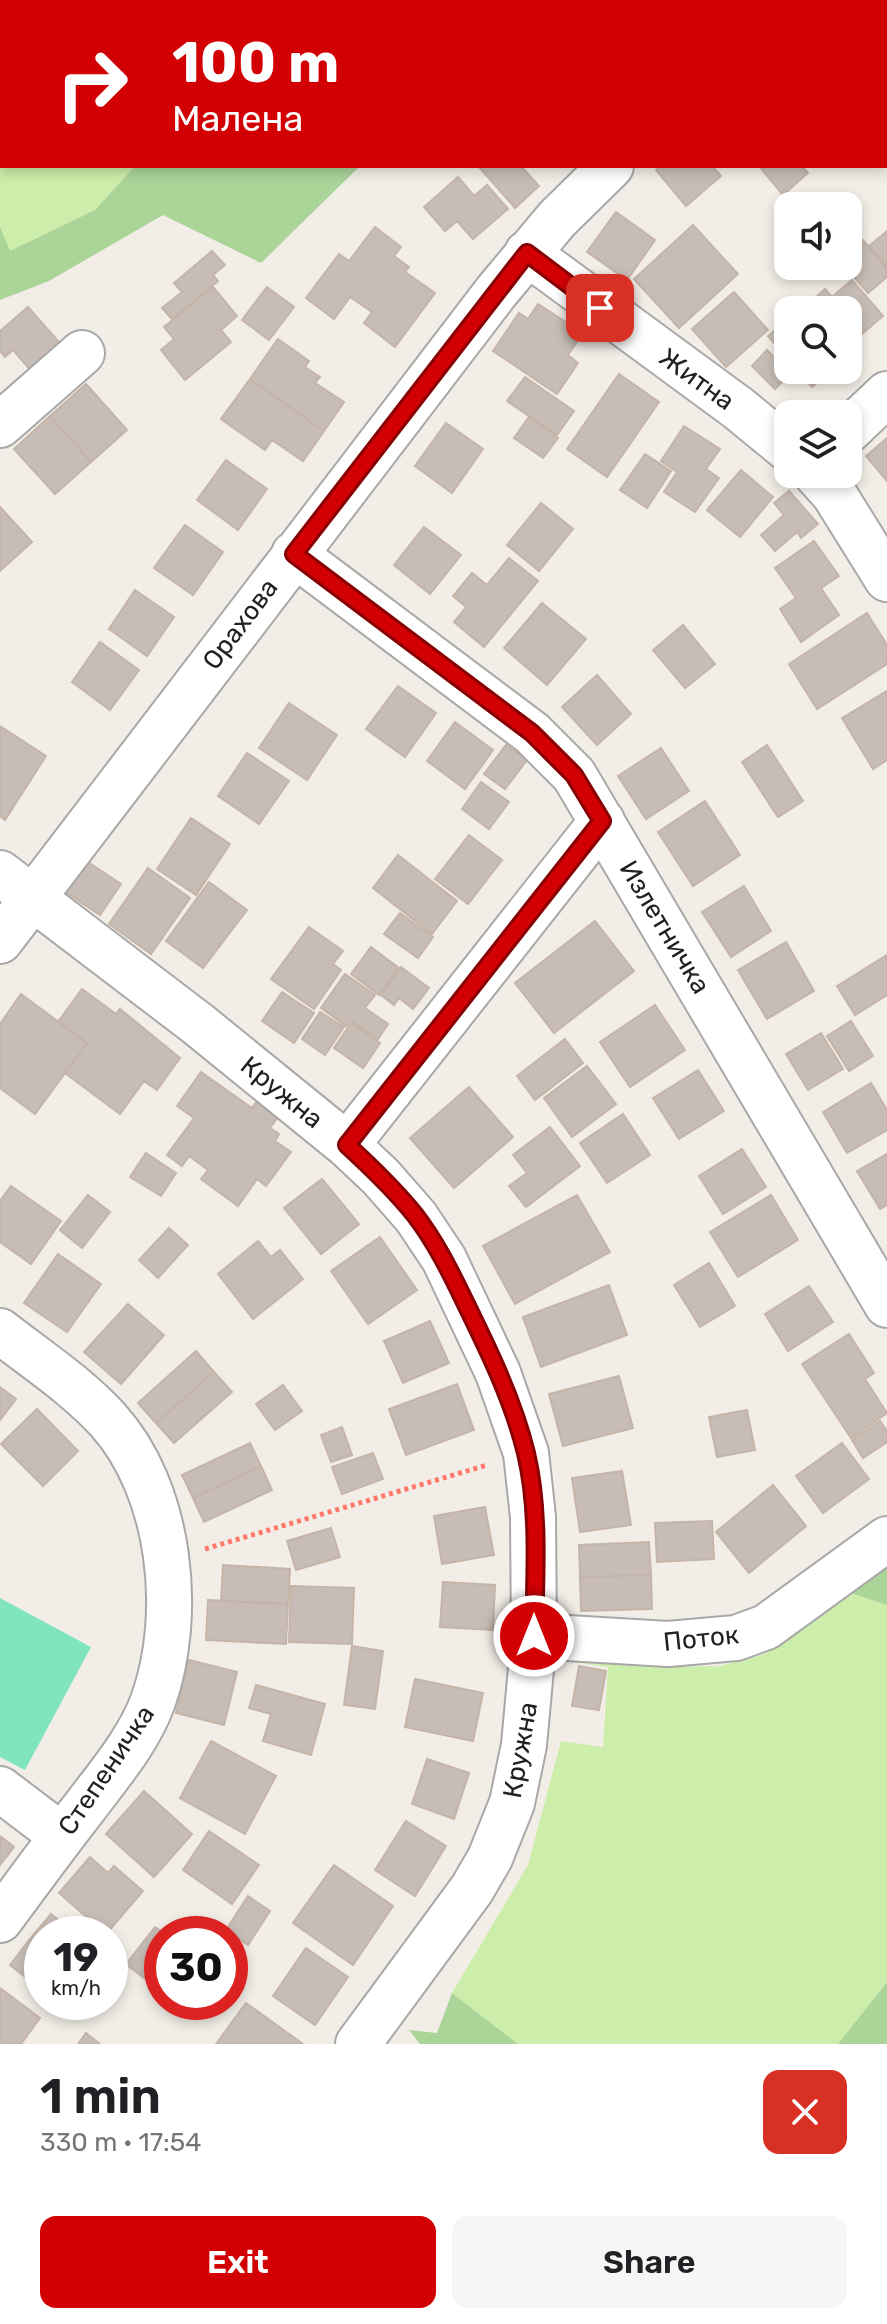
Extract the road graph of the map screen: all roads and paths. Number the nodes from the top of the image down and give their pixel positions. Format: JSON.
{"nodes":[{"id":1,"x":609,"y":168,"type":"edge"},
{"id":2,"x":527,"y":253,"type":"junction"},
{"id":3,"x":82,"y":353,"type":"dead end"},
{"id":4,"x":887,"y":394,"type":"edge"},
{"id":5,"x":862,"y":418,"type":"edge"},
{"id":6,"x":0,"y":425,"type":"edge"},
{"id":7,"x":774,"y":438,"type":"edge"},
{"id":8,"x":829,"y":488,"type":"edge"},
{"id":9,"x":294,"y":554,"type":"junction"},
{"id":10,"x":887,"y":579,"type":"edge"},
{"id":11,"x":602,"y":821,"type":"junction"},
{"id":12,"x":16,"y":885,"type":"edge"},
{"id":13,"x":0,"y":941,"type":"edge"},
{"id":14,"x":347,"y":1145,"type":"junction"},
{"id":15,"x":887,"y":1305,"type":"edge"},
{"id":16,"x":0,"y":1331,"type":"edge"},
{"id":17,"x":526,"y":1453,"type":"junction"},
{"id":18,"x":887,"y":1539,"type":"edge"},
{"id":19,"x":167,"y":1560,"type":"junction"},
{"id":20,"x":534,"y":1636,"type":"junction"},
{"id":21,"x":0,"y":1789,"type":"edge"},
{"id":22,"x":62,"y":1836,"type":"junction"},
{"id":23,"x":0,"y":1920,"type":"edge"},
{"id":24,"x":358,"y":2044,"type":"edge"}],
"edges":[{"from":1,"to":2,"type":"street","name":"Орахова"},
{"from":2,"to":7,"type":"street","name":"Житна"},
{"from":2,"to":9,"type":"street","name":"Орахова"},
{"from":3,"to":6,"type":"street"},
{"from":4,"to":5,"type":"street"},
{"from":8,"to":10,"type":"street"},
{"from":9,"to":11,"type":"street","name":"Излетничка"},
{"from":9,"to":12,"type":"street","name":"Орахова"},
{"from":11,"to":14,"type":"street"},
{"from":11,"to":15,"type":"street","name":"Излетничка"},
{"from":12,"to":13,"type":"street","name":"Орахова"},
{"from":12,"to":14,"type":"street","name":"Кружна"},
{"from":14,"to":17,"type":"street","name":"Кружна"},
{"from":16,"to":19,"type":"street","name":"Степеничка"},
{"from":17,"to":19,"type":"path"},
{"from":17,"to":20,"type":"street","name":"Кружна"},
{"from":18,"to":20,"type":"street","name":"Поток"},
{"from":19,"to":22,"type":"street","name":"Степеничка"},
{"from":20,"to":24,"type":"street","name":"Кружна"},
{"from":21,"to":22,"type":"street"},
{"from":22,"to":23,"type":"street","name":"Степеничка"}]}
